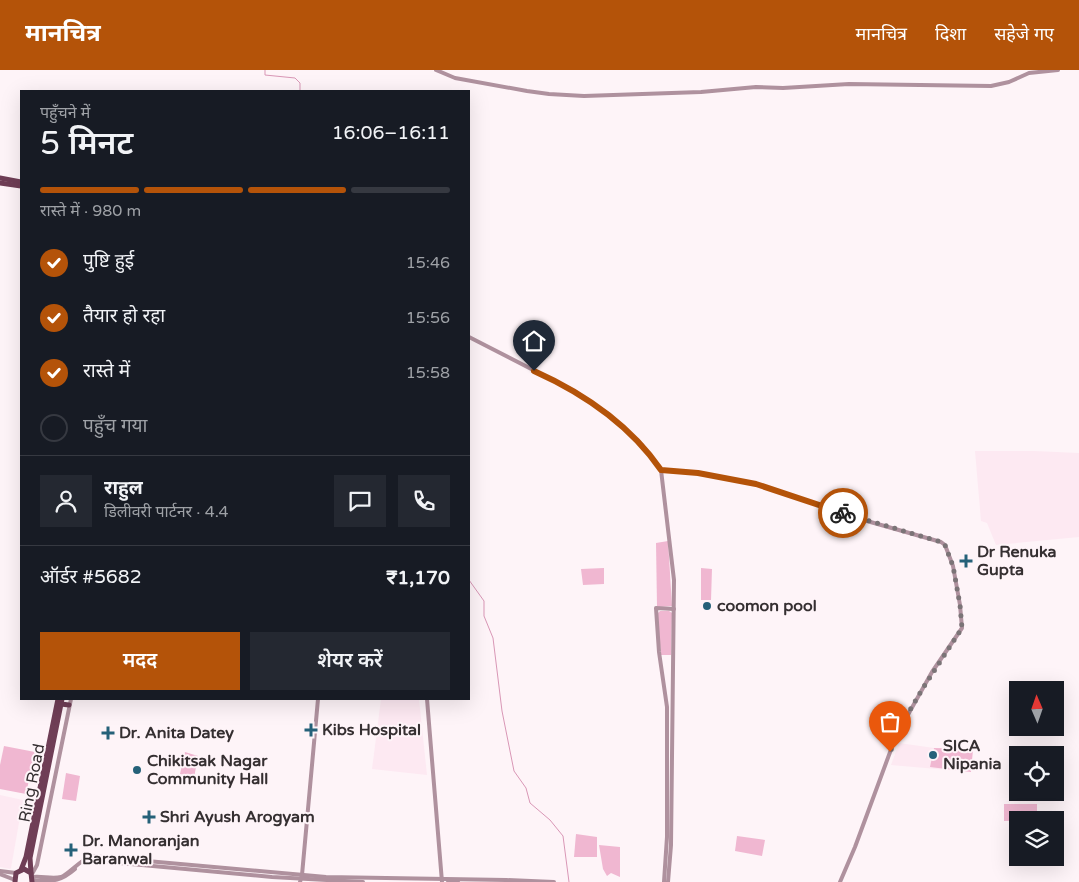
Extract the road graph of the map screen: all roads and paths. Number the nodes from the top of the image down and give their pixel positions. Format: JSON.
{"nodes":[{"id":1,"x":436,"y":70,"type":"edge"},
{"id":2,"x":1058,"y":70,"type":"edge"},
{"id":3,"x":0,"y":178,"type":"edge"},
{"id":4,"x":20,"y":182,"type":"edge"},
{"id":5,"x":0,"y":183,"type":"edge"},
{"id":6,"x":20,"y":186,"type":"edge"},
{"id":7,"x":470,"y":338,"type":"edge"},
{"id":8,"x":661,"y":470,"type":"junction"},
{"id":9,"x":674,"y":608,"type":"junction"},
{"id":10,"x":661,"y":657,"type":"junction"},
{"id":11,"x":673,"y":657,"type":"junction"},
{"id":12,"x":61,"y":700,"type":"edge"},
{"id":13,"x":71,"y":700,"type":"edge"},
{"id":14,"x":318,"y":700,"type":"edge"},
{"id":15,"x":427,"y":700,"type":"edge"},
{"id":16,"x":70,"y":706,"type":"junction"},
{"id":17,"x":669,"y":784,"type":"junction"},
{"id":18,"x":18,"y":871,"type":"junction"},
{"id":19,"x":0,"y":873,"type":"edge"},
{"id":20,"x":32,"y":878,"type":"edge"},
{"id":21,"x":301,"y":879,"type":"edge"},
{"id":22,"x":15,"y":881,"type":"edge"},
{"id":23,"x":441,"y":881,"type":"edge"},
{"id":24,"x":363,"y":882,"type":"edge"},
{"id":25,"x":448,"y":882,"type":"edge"},
{"id":26,"x":505,"y":882,"type":"edge"},
{"id":27,"x":554,"y":882,"type":"edge"},
{"id":28,"x":664,"y":882,"type":"edge"},
{"id":29,"x":668,"y":882,"type":"edge"},
{"id":30,"x":840,"y":882,"type":"edge"}],
"edges":[{"from":1,"to":2,"type":"street"},
{"from":3,"to":4,"type":"main road"},
{"from":5,"to":6,"type":"main road"},
{"from":7,"to":8,"type":"street"},
{"from":8,"to":9,"type":"street"},
{"from":8,"to":30,"type":"street"},
{"from":9,"to":10,"type":"street"},
{"from":9,"to":11,"type":"street"},
{"from":10,"to":11,"type":"street"},
{"from":10,"to":17,"type":"street"},
{"from":11,"to":17,"type":"street"},
{"from":12,"to":16,"type":"main road"},
{"from":12,"to":18,"type":"main road","name":"Ring Road"},
{"from":12,"to":20,"type":"main road","name":"Ring Road"},
{"from":13,"to":16,"type":"street"},
{"from":14,"to":21,"type":"street"},
{"from":15,"to":23,"type":"street"},
{"from":16,"to":20,"type":"street"},
{"from":17,"to":28,"type":"street"},
{"from":17,"to":29,"type":"street"},
{"from":18,"to":19,"type":"street"},
{"from":18,"to":20,"type":"main road"},
{"from":18,"to":22,"type":"main road","name":"Ring Road"},
{"from":19,"to":22,"type":"street"},
{"from":20,"to":21,"type":"street"},
{"from":21,"to":23,"type":"street"},
{"from":21,"to":24,"type":"street"},
{"from":23,"to":27,"type":"street"},
{"from":25,"to":26,"type":"street"}]}
